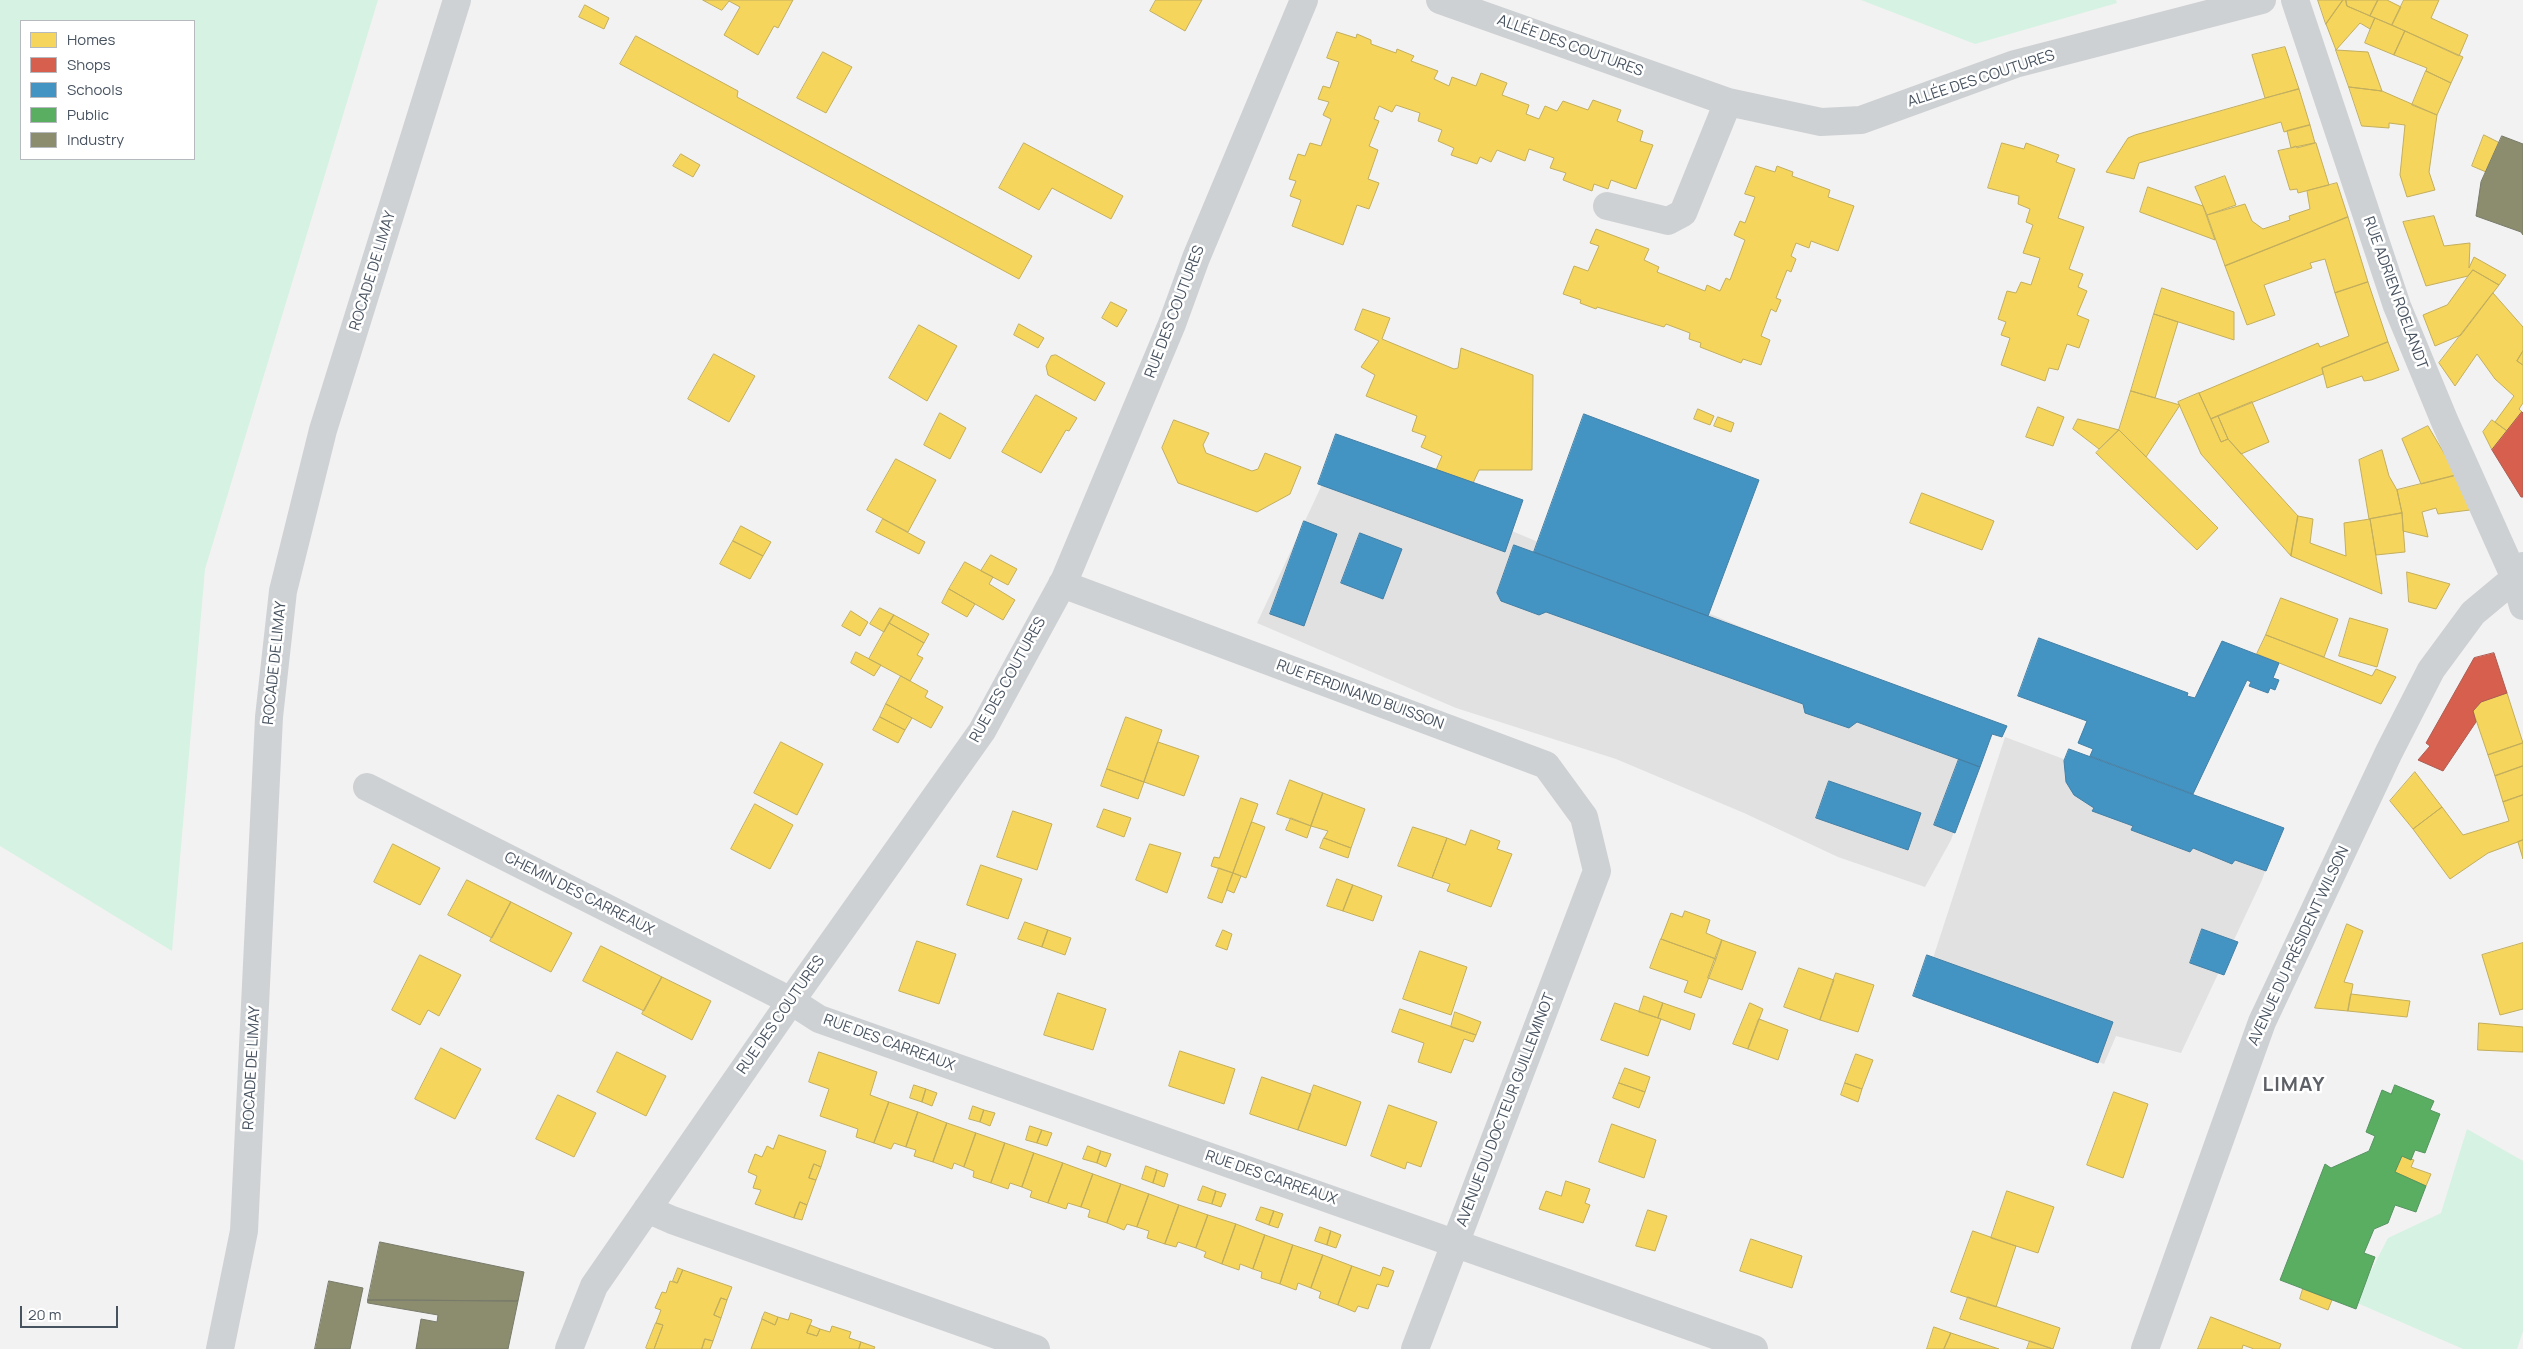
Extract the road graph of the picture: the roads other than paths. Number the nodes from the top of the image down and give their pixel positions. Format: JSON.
{"nodes":[{"id":1,"x":458,"y":0,"type":"edge"},
{"id":2,"x":1304,"y":0,"type":"edge"},
{"id":3,"x":1440,"y":0,"type":"edge"},
{"id":4,"x":2262,"y":0,"type":"edge"},
{"id":5,"x":2295,"y":0,"type":"edge"},
{"id":6,"x":1728,"y":102,"type":"junction"},
{"id":7,"x":1607,"y":206,"type":"dead end"},
{"id":8,"x":2519,"y":572,"type":"edge"},
{"id":9,"x":1062,"y":584,"type":"junction"},
{"id":10,"x":2523,"y":606,"type":"edge"},
{"id":11,"x":367,"y":787,"type":"dead end"},
{"id":12,"x":1597,"y":872,"type":"joint"},
{"id":13,"x":791,"y":1001,"type":"junction"},
{"id":14,"x":647,"y":1209,"type":"junction"},
{"id":15,"x":1456,"y":1245,"type":"junction"},
{"id":16,"x":220,"y":1349,"type":"edge"},
{"id":17,"x":569,"y":1349,"type":"edge"},
{"id":18,"x":1036,"y":1349,"type":"edge"},
{"id":19,"x":1415,"y":1349,"type":"edge"},
{"id":20,"x":1754,"y":1349,"type":"edge"},
{"id":21,"x":2145,"y":1349,"type":"edge"}],
"edges":[{"from":1,"to":16,"type":"main road","name":"ROCADE DE LIMAY"},
{"from":2,"to":9,"type":"street","name":"RUE DES COUTURES"},
{"from":3,"to":6,"type":"street","name":"ALLÉE DES COUTURES"},
{"from":4,"to":6,"type":"street","name":"ALLÉE DES COUTURES"},
{"from":5,"to":8,"type":"street","name":"RUE ADRIEN ROELANDT"},
{"from":6,"to":7,"type":"street"},
{"from":8,"to":10,"type":"street","name":"RUE ADRIEN ROELANDT"},
{"from":8,"to":21,"type":"street","name":"AVENUE DU PRÉSIDENT WILSON"},
{"from":9,"to":12,"type":"street","name":"RUE FERDINAND BUISSON"},
{"from":9,"to":13,"type":"street","name":"RUE DES COUTURES"},
{"from":11,"to":13,"type":"street","name":"CHEMIN DES CARREAUX"},
{"from":12,"to":15,"type":"street","name":"AVENUE DU DOCTEUR GUILLEMINOT"},
{"from":13,"to":14,"type":"street","name":"RUE DES COUTURES"},
{"from":13,"to":15,"type":"street","name":"RUE DES CARREAUX"},
{"from":14,"to":17,"type":"street","name":"RUE DES COUTURES"},
{"from":14,"to":18,"type":"street"},
{"from":15,"to":19,"type":"street","name":"AVENUE DU DOCTEUR GUILLEMINOT"},
{"from":15,"to":20,"type":"street","name":"RUE DES CARREAUX"}]}
